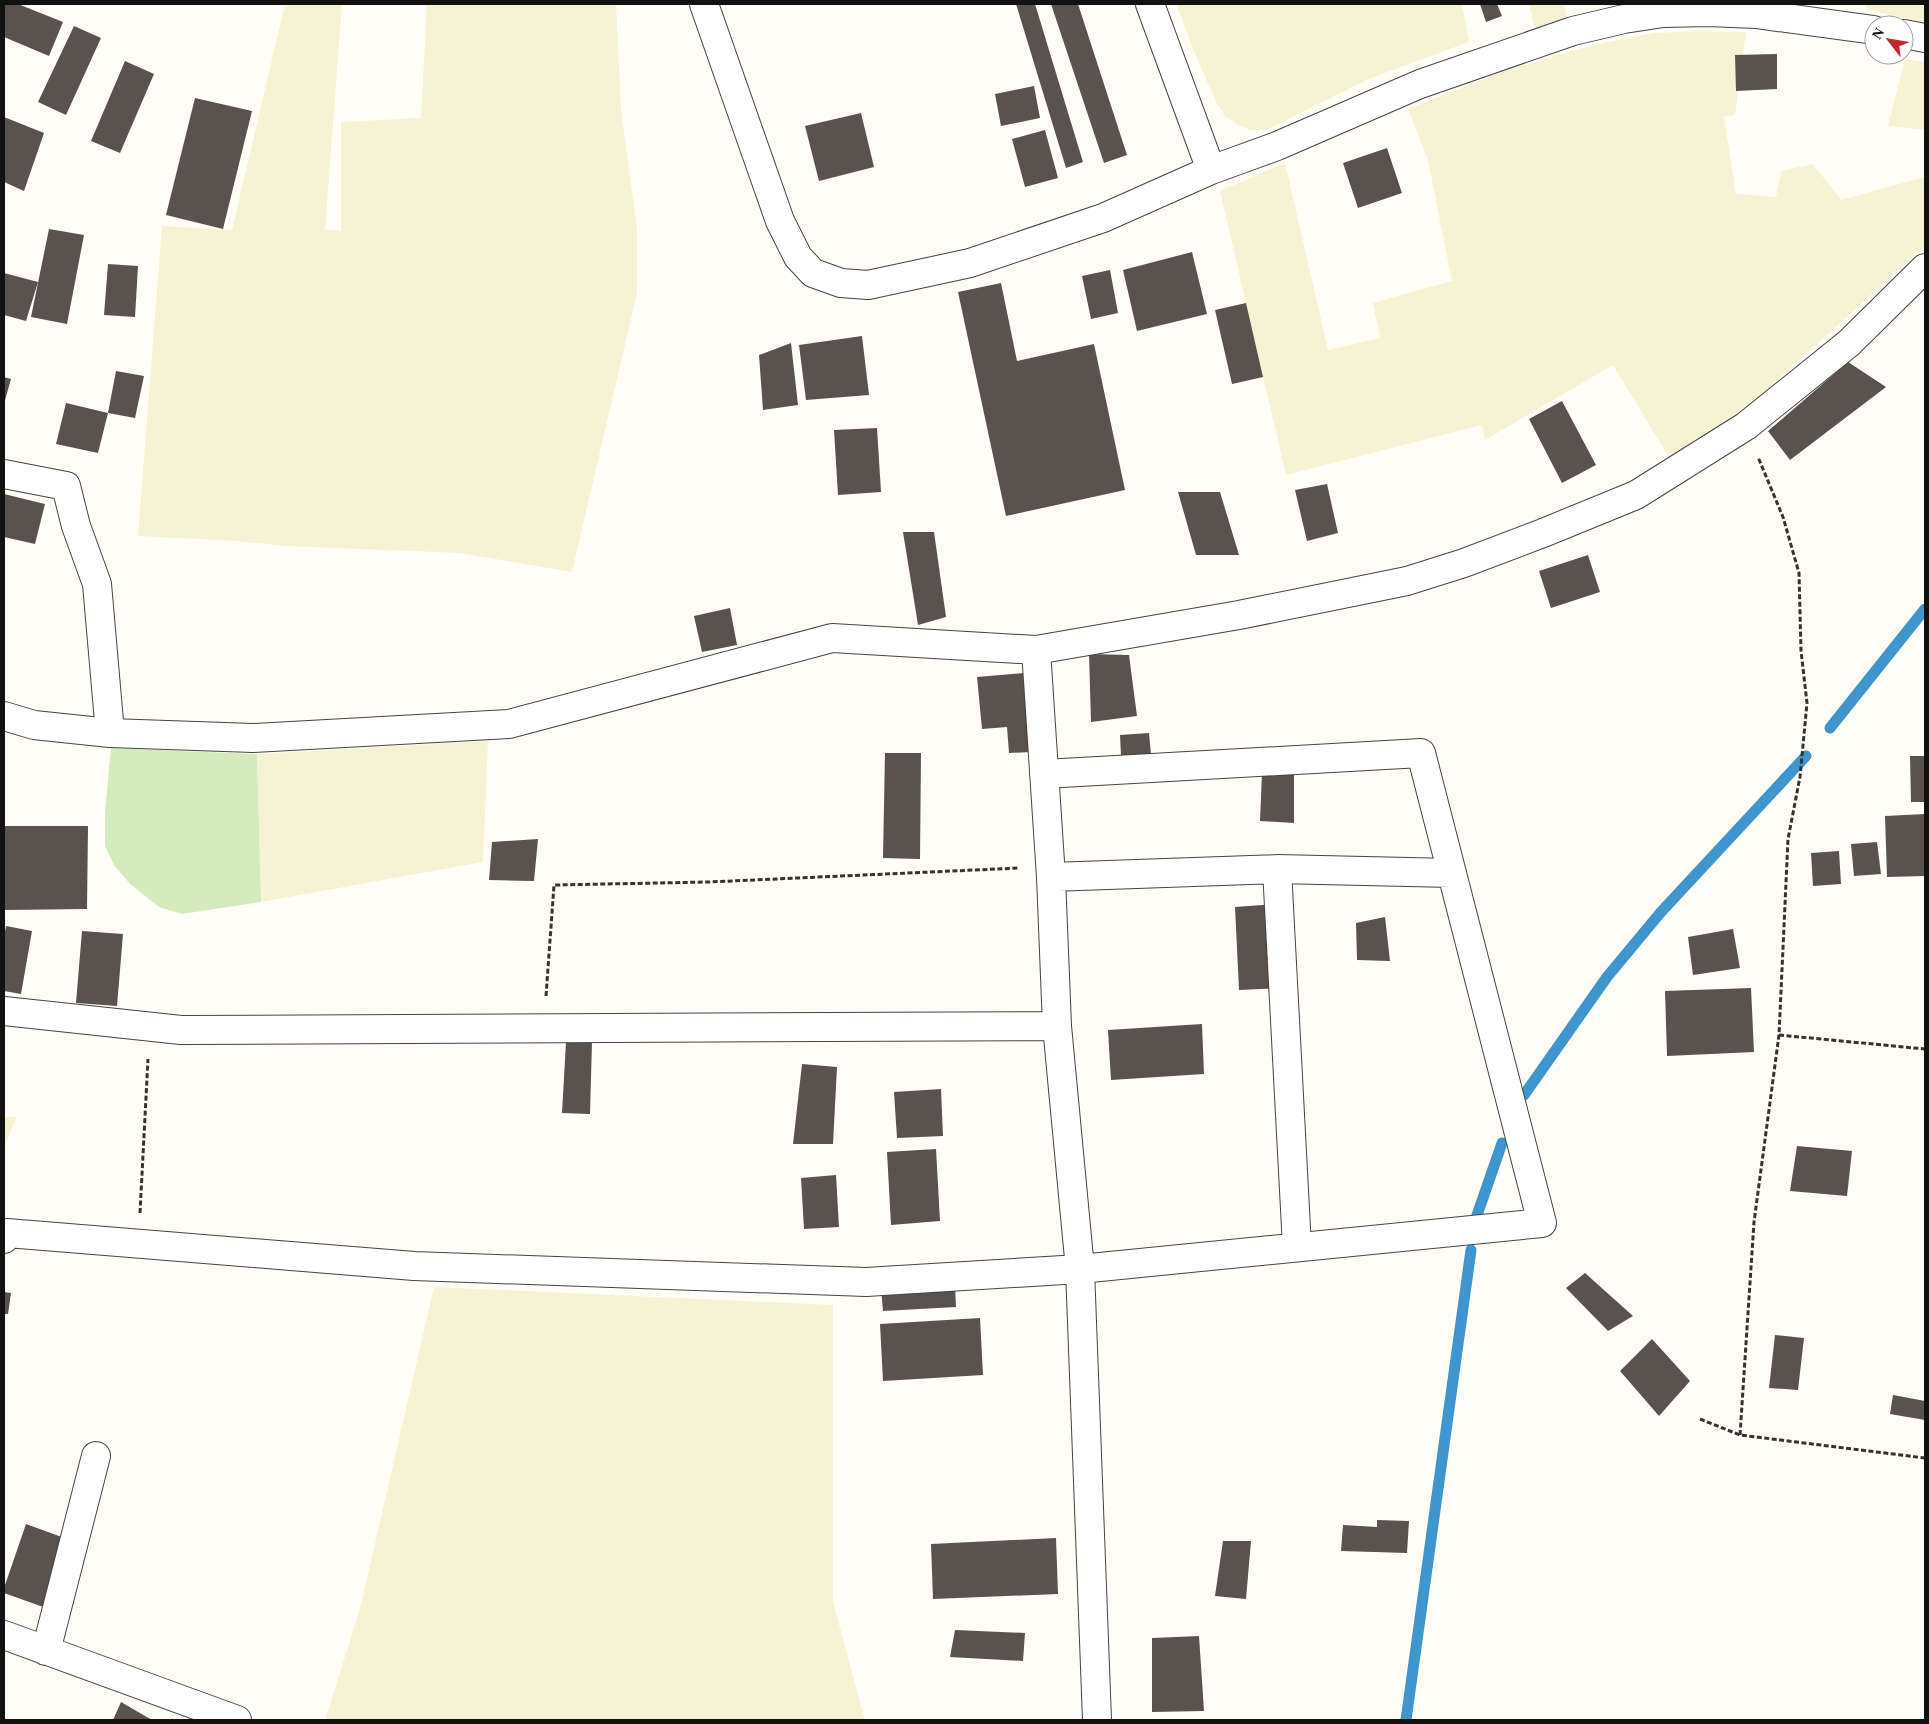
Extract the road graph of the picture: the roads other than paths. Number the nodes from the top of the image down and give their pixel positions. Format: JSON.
{"nodes":[{"id":1,"x":704,"y":4,"type":"edge"},
{"id":2,"x":1150,"y":4,"type":"edge"},
{"id":3,"x":1864,"y":29,"type":"edge"},
{"id":4,"x":1211,"y":170,"type":"junction"},
{"id":5,"x":1925,"y":268,"type":"edge"},
{"id":6,"x":4,"y":474,"type":"edge"},
{"id":7,"x":1036,"y":650,"type":"junction"},
{"id":8,"x":4,"y":716,"type":"edge"},
{"id":9,"x":110,"y":733,"type":"junction"},
{"id":10,"x":1044,"y":774,"type":"junction"},
{"id":11,"x":1277,"y":869,"type":"junction"},
{"id":12,"x":1050,"y":872,"type":"junction"},
{"id":13,"x":1452,"y":873,"type":"junction"},
{"id":14,"x":4,"y":1011,"type":"edge"},
{"id":15,"x":1057,"y":1026,"type":"junction"},
{"id":16,"x":4,"y":1239,"type":"edge"},
{"id":17,"x":1297,"y":1247,"type":"junction"},
{"id":18,"x":1080,"y":1269,"type":"junction"},
{"id":19,"x":96,"y":1456,"type":"dead end"},
{"id":20,"x":4,"y":1635,"type":"edge"},
{"id":21,"x":46,"y":1652,"type":"junction"},
{"id":22,"x":237,"y":1720,"type":"edge"},
{"id":23,"x":1097,"y":1720,"type":"edge"}],
"edges":[{"from":1,"to":4,"type":"street"},
{"from":2,"to":4,"type":"street"},
{"from":3,"to":4,"type":"street"},
{"from":5,"to":7,"type":"street"},
{"from":6,"to":9,"type":"street"},
{"from":7,"to":9,"type":"street"},
{"from":7,"to":10,"type":"street"},
{"from":8,"to":9,"type":"street"},
{"from":10,"to":12,"type":"street"},
{"from":10,"to":13,"type":"street"},
{"from":11,"to":12,"type":"street"},
{"from":11,"to":13,"type":"street"},
{"from":11,"to":17,"type":"street"},
{"from":12,"to":15,"type":"street"},
{"from":13,"to":17,"type":"street"},
{"from":14,"to":15,"type":"street"},
{"from":15,"to":18,"type":"street"},
{"from":16,"to":18,"type":"street"},
{"from":17,"to":18,"type":"street"},
{"from":18,"to":23,"type":"street"},
{"from":19,"to":21,"type":"street"},
{"from":20,"to":21,"type":"street"},
{"from":21,"to":22,"type":"street"}]}
